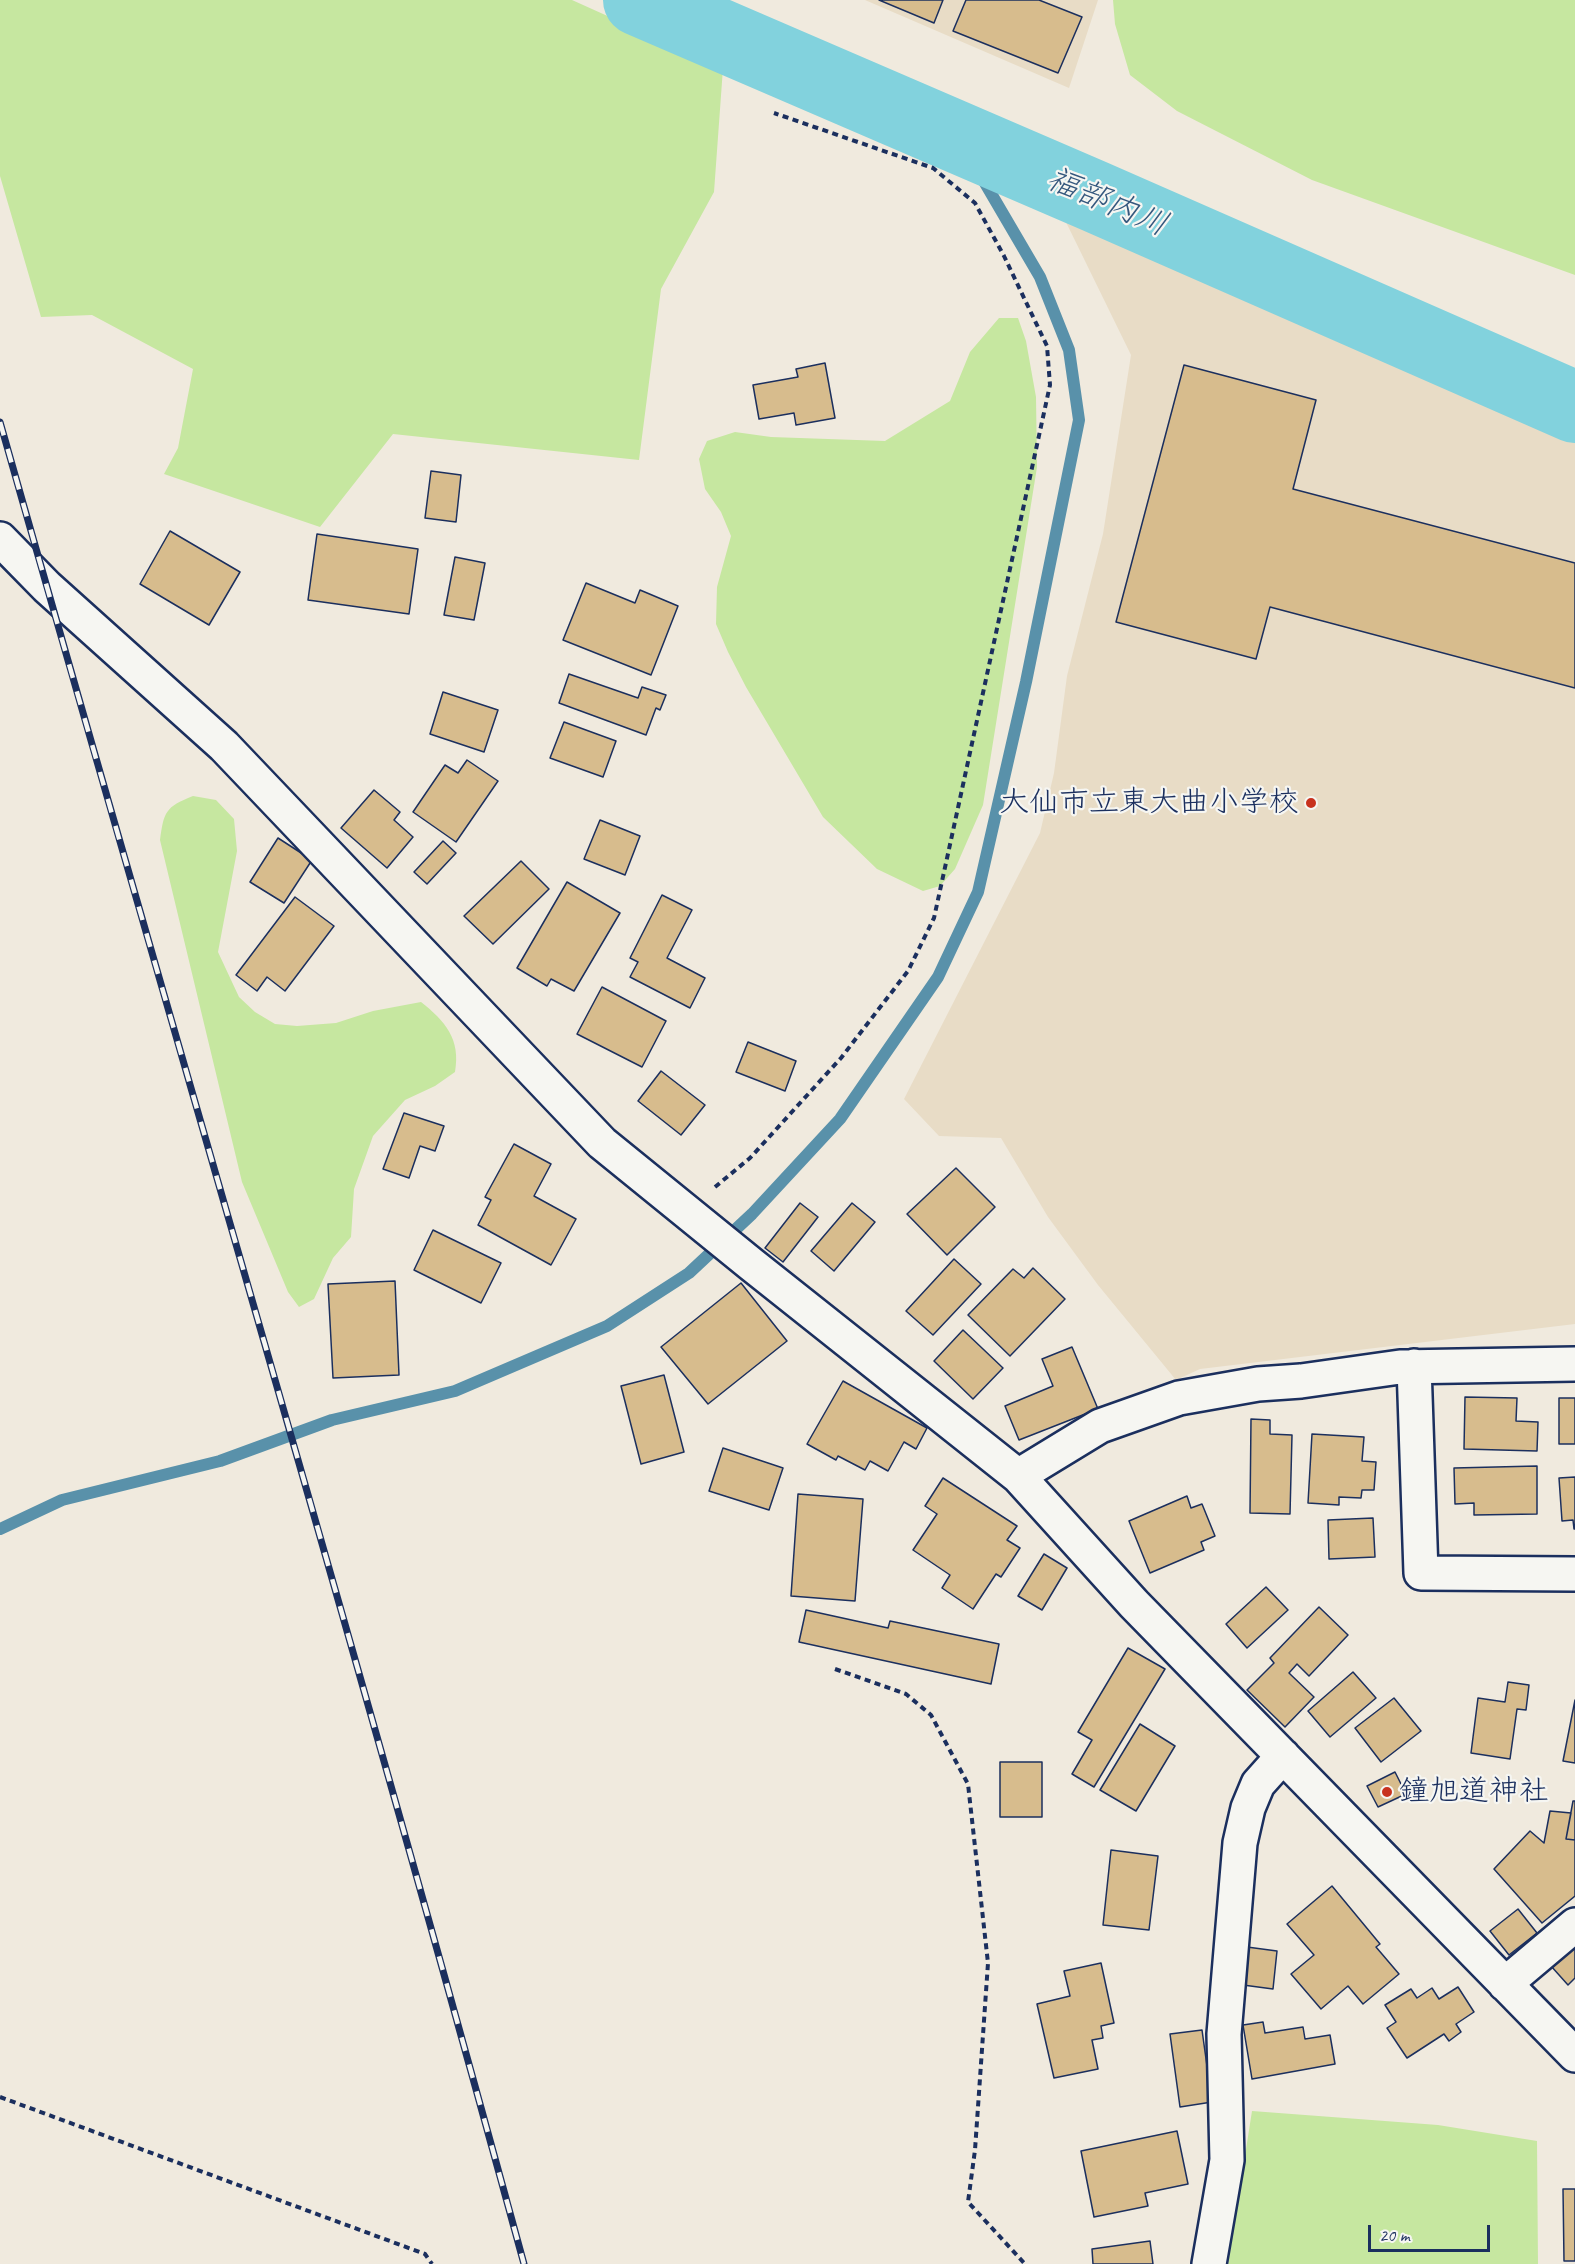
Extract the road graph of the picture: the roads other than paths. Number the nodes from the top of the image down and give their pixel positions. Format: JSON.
{"nodes":[{"id":1,"x":0,"y":538,"type":"edge"},
{"id":2,"x":1575,"y":1364,"type":"edge"},
{"id":3,"x":1414,"y":1366,"type":"junction"},
{"id":4,"x":1018,"y":1476,"type":"junction"},
{"id":5,"x":1575,"y":1574,"type":"edge"},
{"id":6,"x":1283,"y":1756,"type":"junction"},
{"id":7,"x":1575,"y":1925,"type":"edge"},
{"id":8,"x":1505,"y":1984,"type":"junction"},
{"id":9,"x":1575,"y":2055,"type":"edge"},
{"id":10,"x":1209,"y":2264,"type":"edge"}],
"edges":[{"from":1,"to":4,"type":"street"},
{"from":2,"to":3,"type":"street"},
{"from":3,"to":4,"type":"street"},
{"from":3,"to":5,"type":"street"},
{"from":4,"to":6,"type":"street"},
{"from":6,"to":8,"type":"street"},
{"from":6,"to":10,"type":"street"},
{"from":7,"to":8,"type":"street"},
{"from":8,"to":9,"type":"street"}]}
